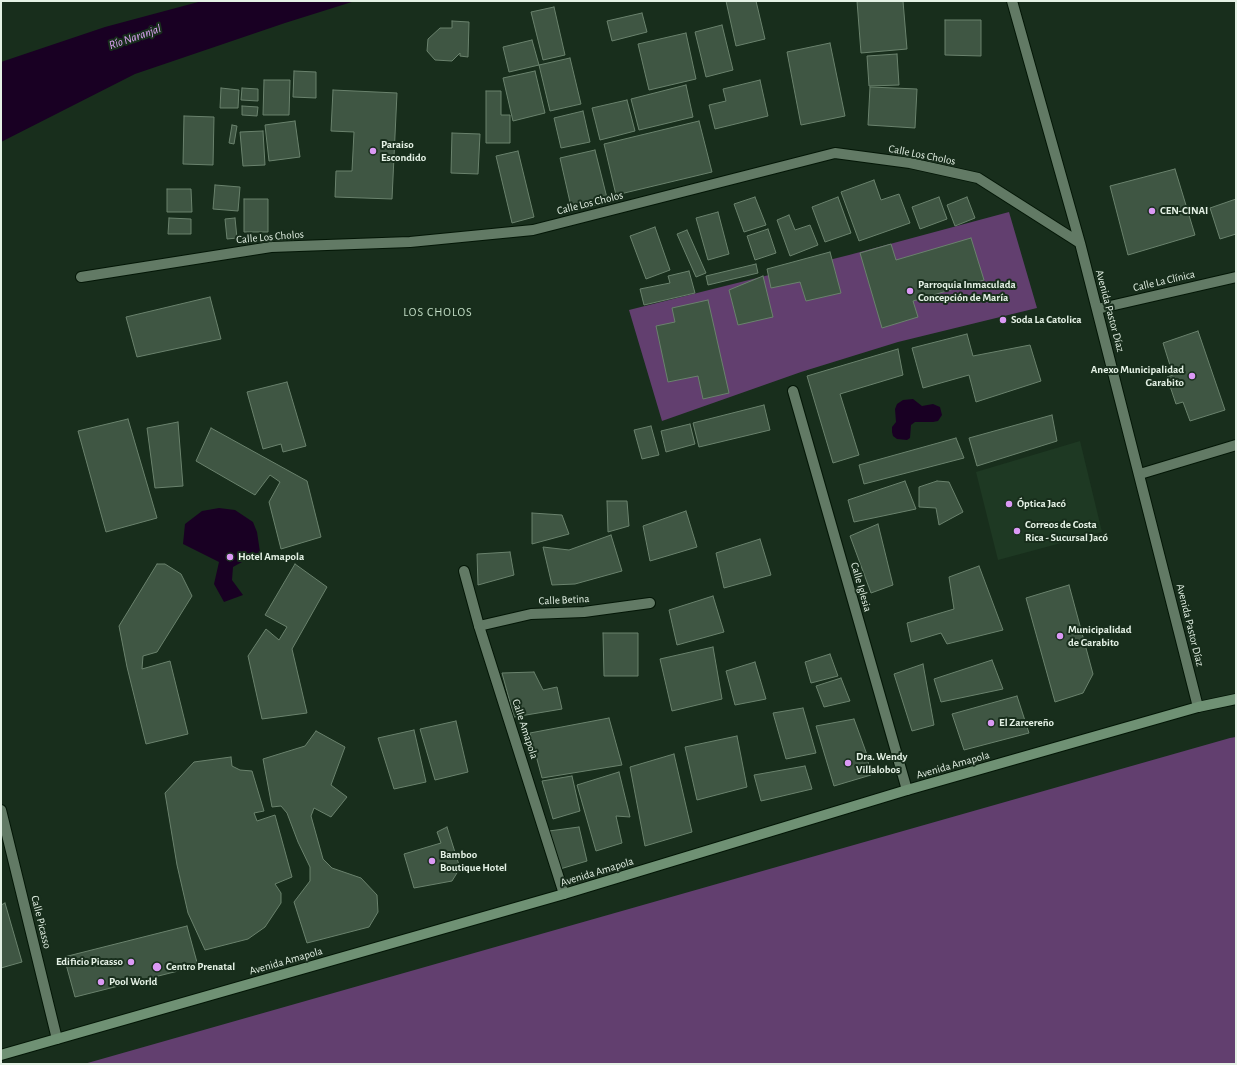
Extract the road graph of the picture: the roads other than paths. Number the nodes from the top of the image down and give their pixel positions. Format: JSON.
{"nodes":[{"id":1,"x":1012,"y":1,"type":"edge"},
{"id":2,"x":1080,"y":243,"type":"junction"},
{"id":3,"x":81,"y":277,"type":"dead end"},
{"id":4,"x":1236,"y":277,"type":"edge"},
{"id":5,"x":1097,"y":309,"type":"junction"},
{"id":6,"x":793,"y":391,"type":"dead end"},
{"id":7,"x":1236,"y":445,"type":"edge"},
{"id":8,"x":1140,"y":474,"type":"junction"},
{"id":9,"x":464,"y":571,"type":"dead end"},
{"id":10,"x":650,"y":603,"type":"dead end"},
{"id":11,"x":480,"y":626,"type":"junction"},
{"id":12,"x":1236,"y":699,"type":"edge"},
{"id":13,"x":1198,"y":707,"type":"junction"},
{"id":14,"x":907,"y":790,"type":"junction"},
{"id":15,"x":1,"y":810,"type":"edge"},
{"id":16,"x":564,"y":894,"type":"junction"},
{"id":17,"x":57,"y":1039,"type":"junction"},
{"id":18,"x":1,"y":1055,"type":"edge"}],
"edges":[{"from":1,"to":2,"type":"street","name":"Avenida Pastor Díaz"},
{"from":2,"to":3,"type":"street","name":"Calle Los Cholos"},
{"from":2,"to":5,"type":"street","name":"Avenida Pastor Díaz"},
{"from":4,"to":5,"type":"street","name":"Calle La Clínica"},
{"from":5,"to":8,"type":"street","name":"Avenida Pastor Díaz"},
{"from":6,"to":14,"type":"street","name":"Calle Iglesia"},
{"from":7,"to":8,"type":"street"},
{"from":8,"to":13,"type":"street","name":"Avenida Pastor Díaz"},
{"from":9,"to":11,"type":"street","name":"Calle Amapola"},
{"from":10,"to":11,"type":"street","name":"Calle Betina"},
{"from":11,"to":16,"type":"street","name":"Calle Amapola"},
{"from":12,"to":13,"type":"street"},
{"from":13,"to":14,"type":"street","name":"Avenida Amapola"},
{"from":14,"to":16,"type":"street","name":"Avenida Amapola"},
{"from":15,"to":17,"type":"street","name":"Calle Picasso"},
{"from":16,"to":17,"type":"street","name":"Avenida Amapola"},
{"from":17,"to":18,"type":"street","name":"Avenida Amapola"}]}
